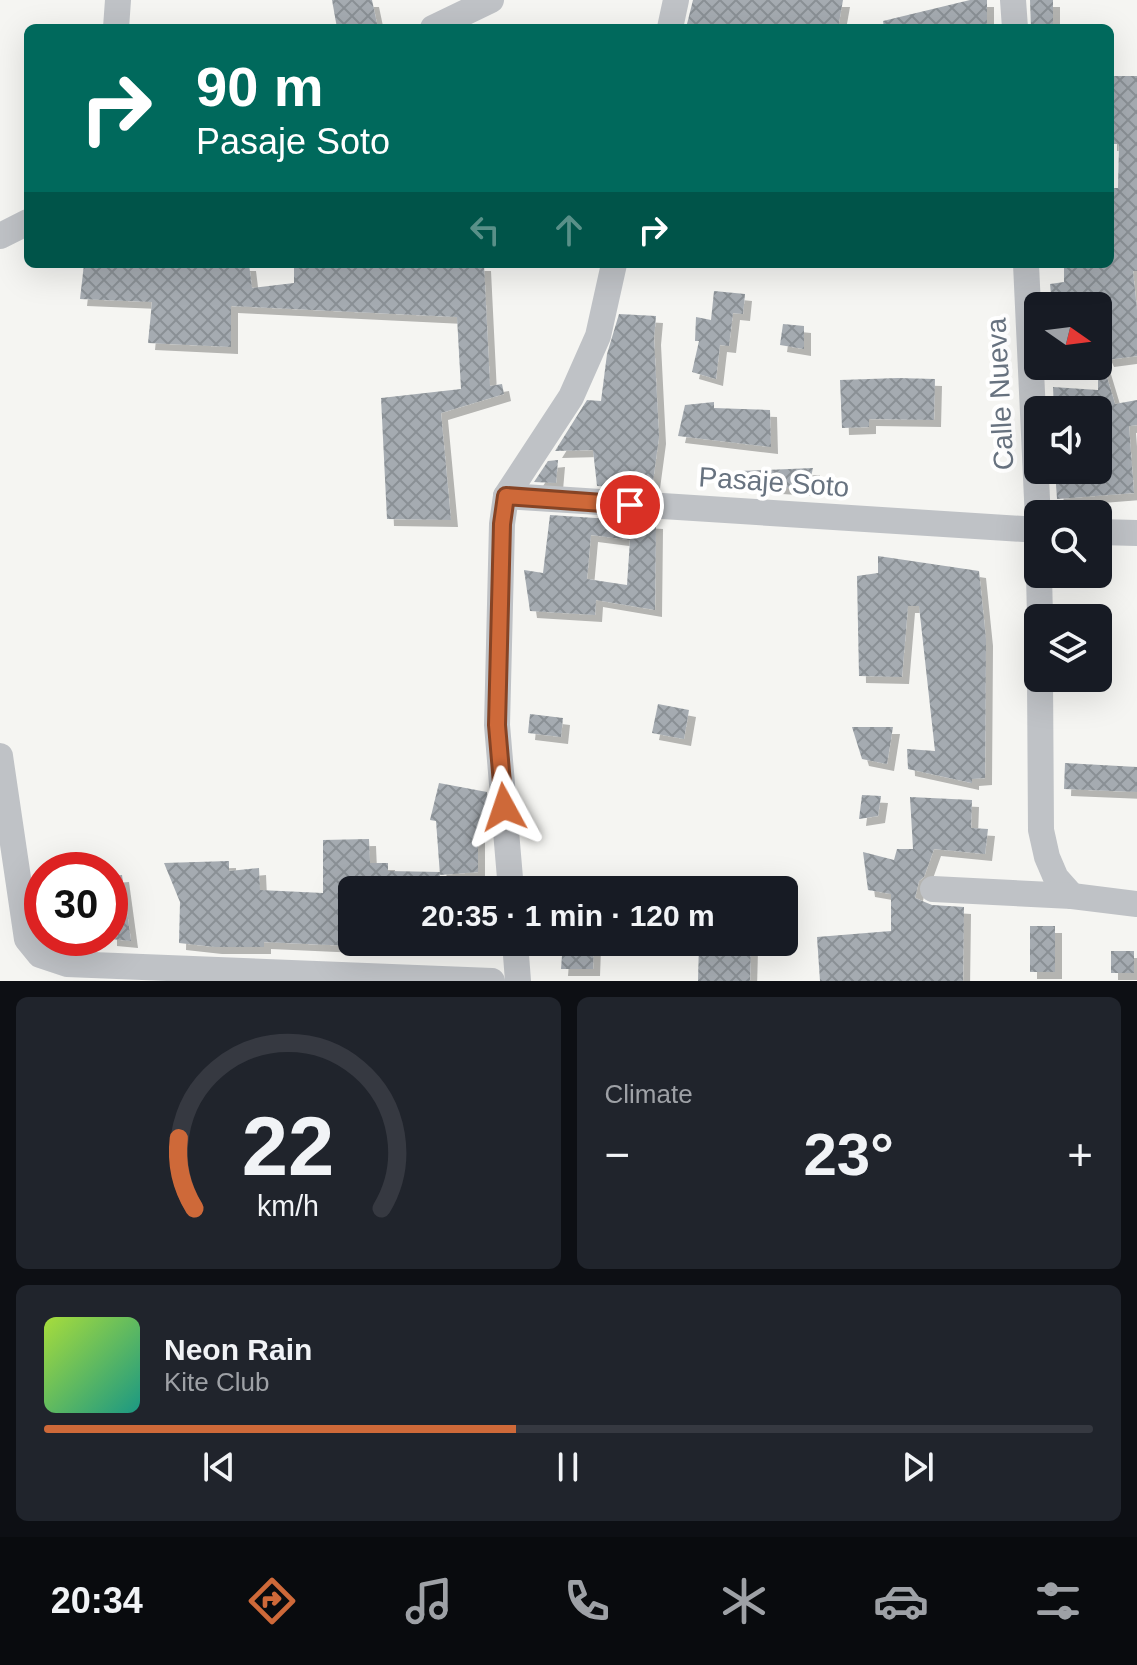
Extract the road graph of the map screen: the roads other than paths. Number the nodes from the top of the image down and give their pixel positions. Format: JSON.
{"nodes":[{"id":1,"x":118,"y":0,"type":"edge"},
{"id":2,"x":491,"y":0,"type":"edge"},
{"id":3,"x":676,"y":0,"type":"edge"},
{"id":4,"x":1013,"y":0,"type":"edge"},
{"id":5,"x":116,"y":24,"type":"edge"},
{"id":6,"x":441,"y":24,"type":"edge"},
{"id":7,"x":671,"y":24,"type":"edge"},
{"id":8,"x":1015,"y":24,"type":"edge"},
{"id":9,"x":24,"y":224,"type":"edge"},
{"id":10,"x":0,"y":236,"type":"edge"},
{"id":11,"x":613,"y":268,"type":"edge"},
{"id":12,"x":1026,"y":268,"type":"edge"},
{"id":13,"x":506,"y":496,"type":"junction"},
{"id":14,"x":1037,"y":500,"type":"edge"},
{"id":15,"x":1024,"y":529,"type":"edge"},
{"id":16,"x":1112,"y":532,"type":"edge"},
{"id":17,"x":1137,"y":533,"type":"edge"},
{"id":18,"x":1040,"y":692,"type":"edge"},
{"id":19,"x":0,"y":756,"type":"edge"},
{"id":20,"x":8,"y":870,"type":"edge"},
{"id":21,"x":510,"y":876,"type":"edge"},
{"id":22,"x":933,"y":889,"type":"dead end"},
{"id":23,"x":1072,"y":896,"type":"junction"},
{"id":24,"x":1137,"y":904,"type":"edge"},
{"id":25,"x":516,"y":956,"type":"edge"},
{"id":26,"x":492,"y":981,"type":"edge"},
{"id":27,"x":518,"y":981,"type":"edge"}],
"edges":[{"from":1,"to":5,"type":"street"},
{"from":2,"to":6,"type":"street"},
{"from":3,"to":7,"type":"street"},
{"from":4,"to":8,"type":"street"},
{"from":9,"to":10,"type":"street"},
{"from":11,"to":13,"type":"street"},
{"from":12,"to":14,"type":"street","name":"Calle Nueva"},
{"from":13,"to":15,"type":"street","name":"Pasaje Soto"},
{"from":13,"to":21,"type":"street"},
{"from":16,"to":17,"type":"street"},
{"from":18,"to":23,"type":"street"},
{"from":19,"to":20,"type":"street"},
{"from":20,"to":26,"type":"street"},
{"from":22,"to":23,"type":"street"},
{"from":23,"to":24,"type":"street"},
{"from":25,"to":27,"type":"street"}]}
